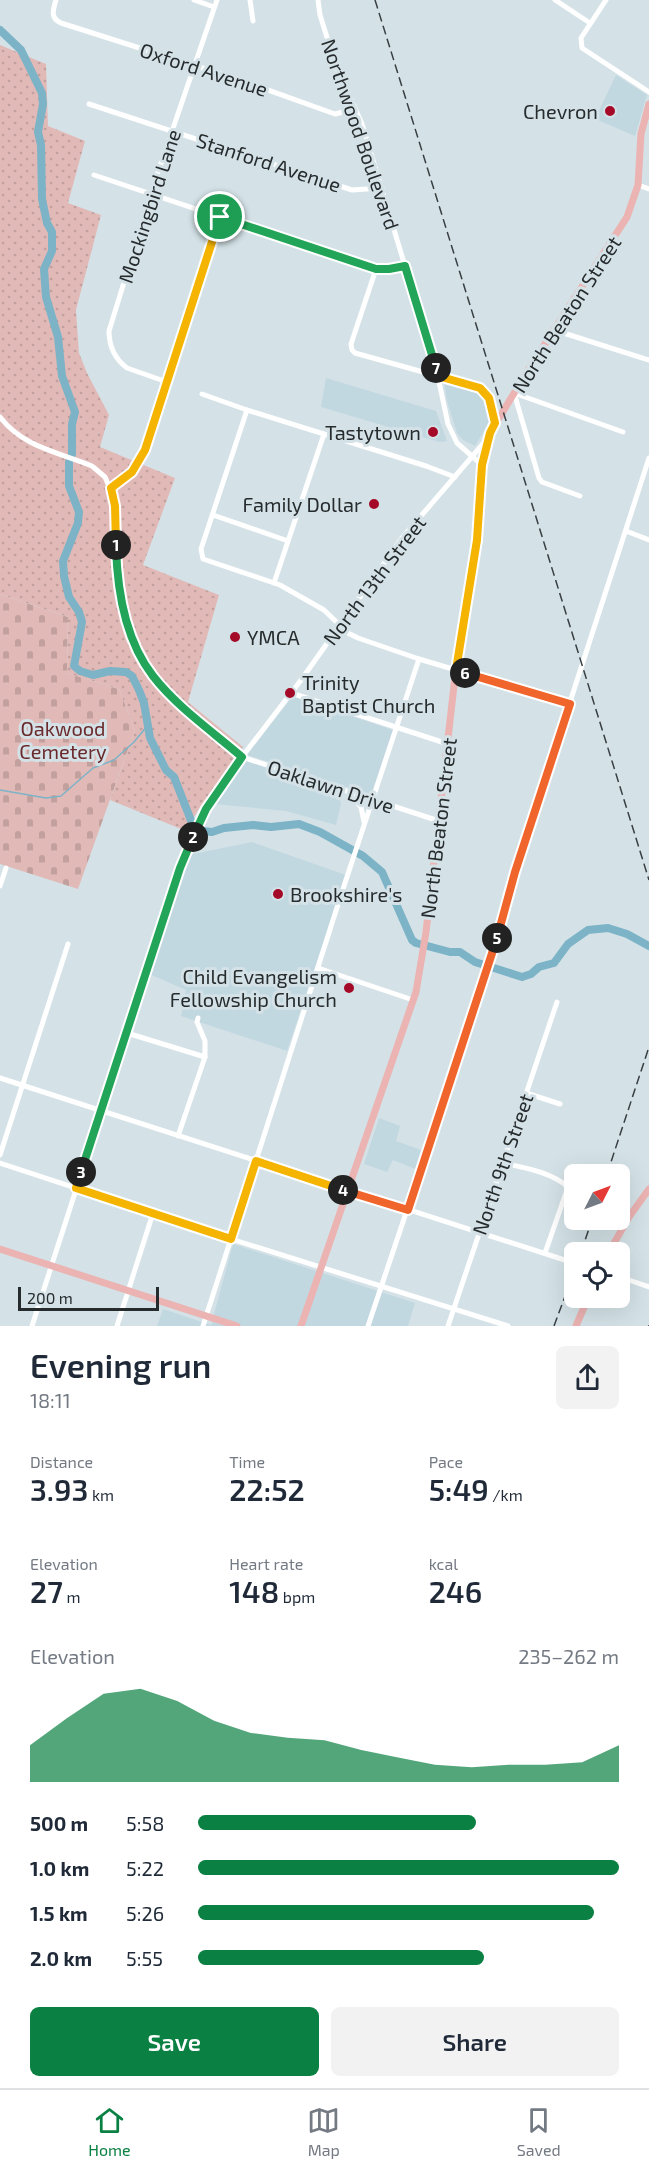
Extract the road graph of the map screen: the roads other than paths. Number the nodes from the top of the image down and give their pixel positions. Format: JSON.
{"nodes":[{"id":1,"x":56,"y":0,"type":"edge"},
{"id":2,"x":194,"y":0,"type":"edge"},
{"id":3,"x":250,"y":0,"type":"edge"},
{"id":4,"x":318,"y":0,"type":"edge"},
{"id":5,"x":555,"y":0,"type":"edge"},
{"id":6,"x":606,"y":0,"type":"edge"},
{"id":7,"x":215,"y":3,"type":"edge"},
{"id":8,"x":253,"y":21,"type":"dead end"},
{"id":9,"x":590,"y":23,"type":"junction"},
{"id":10,"x":195,"y":66,"type":"junction"},
{"id":11,"x":649,"y":92,"type":"edge"},
{"id":12,"x":89,"y":104,"type":"dead end"},
{"id":13,"x":649,"y":104,"type":"edge"},
{"id":14,"x":355,"y":109,"type":"junction"},
{"id":15,"x":173,"y":130,"type":"junction"},
{"id":16,"x":641,"y":142,"type":"junction"},
{"id":17,"x":649,"y":145,"type":"edge"},
{"id":18,"x":94,"y":176,"type":"dead end"},
{"id":19,"x":638,"y":185,"type":"junction"},
{"id":20,"x":382,"y":189,"type":"junction"},
{"id":21,"x":649,"y":189,"type":"edge"},
{"id":22,"x":152,"y":193,"type":"junction"},
{"id":23,"x":220,"y":217,"type":"junction"},
{"id":24,"x":405,"y":266,"type":"junction"},
{"id":25,"x":376,"y":269,"type":"junction"},
{"id":26,"x":554,"y":330,"type":"junction"},
{"id":27,"x":649,"y":360,"type":"edge"},
{"id":28,"x":438,"y":376,"type":"junction"},
{"id":29,"x":167,"y":382,"type":"junction"},
{"id":30,"x":514,"y":393,"type":"junction"},
{"id":31,"x":202,"y":394,"type":"dead end"},
{"id":32,"x":247,"y":410,"type":"junction"},
{"id":33,"x":0,"y":417,"type":"edge"},
{"id":34,"x":495,"y":423,"type":"junction"},
{"id":35,"x":623,"y":432,"type":"dead end"},
{"id":36,"x":324,"y":434,"type":"junction"},
{"id":37,"x":488,"y":438,"type":"junction"},
{"id":38,"x":473,"y":456,"type":"junction"},
{"id":39,"x":649,"y":458,"type":"edge"},
{"id":40,"x":482,"y":465,"type":"junction"},
{"id":41,"x":455,"y":477,"type":"junction"},
{"id":42,"x":641,"y":482,"type":"junction"},
{"id":43,"x":649,"y":485,"type":"edge"},
{"id":44,"x":111,"y":488,"type":"junction"},
{"id":45,"x":580,"y":496,"type":"dead end"},
{"id":46,"x":213,"y":515,"type":"junction"},
{"id":47,"x":626,"y":531,"type":"junction"},
{"id":48,"x":649,"y":540,"type":"edge"},
{"id":49,"x":288,"y":541,"type":"junction"},
{"id":50,"x":274,"y":583,"type":"junction"},
{"id":51,"x":340,"y":625,"type":"junction"},
{"id":52,"x":419,"y":659,"type":"junction"},
{"id":53,"x":456,"y":670,"type":"junction"},
{"id":54,"x":291,"y":693,"type":"junction"},
{"id":55,"x":570,"y":704,"type":"junction"},
{"id":56,"x":396,"y":729,"type":"junction"},
{"id":57,"x":448,"y":744,"type":"junction"},
{"id":58,"x":242,"y":757,"type":"junction"},
{"id":59,"x":347,"y":790,"type":"junction"},
{"id":60,"x":374,"y":800,"type":"junction"},
{"id":61,"x":439,"y":821,"type":"junction"},
{"id":62,"x":365,"y":824,"type":"junction"},
{"id":63,"x":6,"y":868,"type":"dead end"},
{"id":64,"x":0,"y":886,"type":"edge"},
{"id":65,"x":68,"y":944,"type":"dead end"},
{"id":66,"x":318,"y":968,"type":"junction"},
{"id":67,"x":413,"y":1000,"type":"junction"},
{"id":68,"x":557,"y":1002,"type":"dead end"},
{"id":69,"x":198,"y":1018,"type":"dead end"},
{"id":70,"x":127,"y":1033,"type":"junction"},
{"id":71,"x":206,"y":1057,"type":"junction"},
{"id":72,"x":0,"y":1078,"type":"edge"},
{"id":73,"x":22,"y":1086,"type":"junction"},
{"id":74,"x":526,"y":1093,"type":"junction"},
{"id":75,"x":560,"y":1104,"type":"dead end"},
{"id":76,"x":101,"y":1111,"type":"junction"},
{"id":77,"x":178,"y":1136,"type":"junction"},
{"id":78,"x":0,"y":1155,"type":"edge"},
{"id":79,"x":256,"y":1161,"type":"junction"},
{"id":80,"x":0,"y":1163,"type":"edge"},
{"id":81,"x":503,"y":1163,"type":"junction"},
{"id":82,"x":76,"y":1188,"type":"junction"},
{"id":83,"x":649,"y":1189,"type":"edge"},
{"id":84,"x":348,"y":1191,"type":"junction"},
{"id":85,"x":408,"y":1210,"type":"junction"},
{"id":86,"x":153,"y":1213,"type":"junction"},
{"id":87,"x":479,"y":1232,"type":"junction"},
{"id":88,"x":231,"y":1239,"type":"junction"},
{"id":89,"x":615,"y":1242,"type":"edge"},
{"id":90,"x":0,"y":1249,"type":"edge"},
{"id":91,"x":545,"y":1253,"type":"junction"},
{"id":92,"x":564,"y":1260,"type":"edge"},
{"id":93,"x":50,"y":1264,"type":"junction"},
{"id":94,"x":320,"y":1267,"type":"junction"},
{"id":95,"x":630,"y":1280,"type":"edge"},
{"id":96,"x":381,"y":1287,"type":"junction"},
{"id":97,"x":649,"y":1287,"type":"edge"},
{"id":98,"x":128,"y":1290,"type":"junction"},
{"id":99,"x":584,"y":1308,"type":"edge"},
{"id":100,"x":453,"y":1310,"type":"junction"},
{"id":101,"x":207,"y":1316,"type":"junction"},
{"id":102,"x":32,"y":1326,"type":"edge"},
{"id":103,"x":117,"y":1326,"type":"edge"},
{"id":104,"x":203,"y":1326,"type":"edge"},
{"id":105,"x":237,"y":1326,"type":"edge"},
{"id":106,"x":302,"y":1326,"type":"edge"},
{"id":107,"x":368,"y":1326,"type":"edge"},
{"id":108,"x":448,"y":1326,"type":"edge"},
{"id":109,"x":508,"y":1326,"type":"edge"},
{"id":110,"x":576,"y":1326,"type":"edge"}],
"edges":[{"from":1,"to":10,"type":"street","name":"Oxford Avenue"},
{"from":2,"to":7,"type":"street"},
{"from":3,"to":8,"type":"street"},
{"from":4,"to":14,"type":"street","name":"Northwood Boulevard"},
{"from":5,"to":9,"type":"street"},
{"from":6,"to":9,"type":"street"},
{"from":7,"to":10,"type":"street","name":"Mockingbird Lane"},
{"from":9,"to":11,"type":"street"},
{"from":10,"to":14,"type":"street","name":"Oxford Avenue"},
{"from":10,"to":15,"type":"street","name":"Mockingbird Lane"},
{"from":12,"to":15,"type":"street","name":"Stanford Avenue"},
{"from":13,"to":16,"type":"main road","name":"North Beaton Street"},
{"from":14,"to":20,"type":"street","name":"Northwood Boulevard"},
{"from":15,"to":20,"type":"street","name":"Stanford Avenue"},
{"from":15,"to":22,"type":"street","name":"Mockingbird Lane"},
{"from":16,"to":17,"type":"street"},
{"from":16,"to":19,"type":"main road","name":"North Beaton Street"},
{"from":18,"to":22,"type":"street"},
{"from":19,"to":21,"type":"street"},
{"from":19,"to":26,"type":"main road","name":"North Beaton Street"},
{"from":20,"to":24,"type":"street","name":"Northwood Boulevard"},
{"from":22,"to":23,"type":"street"},
{"from":22,"to":29,"type":"street","name":"Mockingbird Lane"},
{"from":23,"to":25,"type":"street"},
{"from":23,"to":29,"type":"street"},
{"from":24,"to":25,"type":"street"},
{"from":24,"to":28,"type":"street","name":"Northwood Boulevard"},
{"from":25,"to":28,"type":"street"},
{"from":26,"to":27,"type":"street"},
{"from":26,"to":30,"type":"main road","name":"North Beaton Street"},
{"from":28,"to":34,"type":"street"},
{"from":28,"to":38,"type":"street","name":"Northwood Boulevard"},
{"from":29,"to":44,"type":"street"},
{"from":30,"to":34,"type":"main road","name":"North Beaton Street"},
{"from":30,"to":35,"type":"street"},
{"from":30,"to":45,"type":"street"},
{"from":31,"to":32,"type":"street"},
{"from":32,"to":36,"type":"street"},
{"from":32,"to":46,"type":"street"},
{"from":33,"to":44,"type":"street"},
{"from":34,"to":37,"type":"main road","name":"North Beaton Street"},
{"from":36,"to":41,"type":"street"},
{"from":36,"to":49,"type":"street"},
{"from":37,"to":38,"type":"street","name":"North 13th Street"},
{"from":37,"to":40,"type":"main road","name":"North Beaton Street"},
{"from":38,"to":40,"type":"street","name":"Northwood Boulevard"},
{"from":38,"to":41,"type":"street","name":"North 13th Street"},
{"from":39,"to":42,"type":"street"},
{"from":40,"to":53,"type":"main road","name":"North Beaton Street"},
{"from":41,"to":51,"type":"street","name":"North 13th Street"},
{"from":42,"to":43,"type":"street"},
{"from":42,"to":47,"type":"street"},
{"from":44,"to":58,"type":"street","name":"Oaklawn Drive"},
{"from":46,"to":49,"type":"street"},
{"from":46,"to":50,"type":"street"},
{"from":47,"to":48,"type":"street"},
{"from":47,"to":55,"type":"street"},
{"from":49,"to":50,"type":"street"},
{"from":50,"to":51,"type":"street"},
{"from":51,"to":52,"type":"street"},
{"from":51,"to":54,"type":"street","name":"North 13th Street"},
{"from":52,"to":53,"type":"street"},
{"from":52,"to":56,"type":"street"},
{"from":53,"to":55,"type":"street"},
{"from":53,"to":57,"type":"main road","name":"North Beaton Street"},
{"from":54,"to":56,"type":"street"},
{"from":54,"to":58,"type":"street","name":"North 13th Street"},
{"from":55,"to":85,"type":"street"},
{"from":56,"to":57,"type":"street"},
{"from":56,"to":60,"type":"street"},
{"from":57,"to":61,"type":"main road","name":"North Beaton Street"},
{"from":58,"to":59,"type":"street","name":"Oaklawn Drive"},
{"from":58,"to":70,"type":"street","name":"North 13th Street"},
{"from":59,"to":60,"type":"street","name":"Oaklawn Drive"},
{"from":59,"to":62,"type":"street"},
{"from":60,"to":61,"type":"street","name":"Oaklawn Drive"},
{"from":60,"to":62,"type":"street"},
{"from":61,"to":67,"type":"main road","name":"North Beaton Street"},
{"from":62,"to":66,"type":"street"},
{"from":63,"to":64,"type":"street"},
{"from":65,"to":73,"type":"street"},
{"from":66,"to":67,"type":"street"},
{"from":66,"to":79,"type":"street"},
{"from":67,"to":84,"type":"main road","name":"North Beaton Street"},
{"from":68,"to":74,"type":"street","name":"North 9th Street"},
{"from":69,"to":71,"type":"street"},
{"from":70,"to":71,"type":"street"},
{"from":70,"to":76,"type":"street","name":"North 13th Street"},
{"from":71,"to":77,"type":"street"},
{"from":72,"to":73,"type":"street"},
{"from":73,"to":76,"type":"street"},
{"from":73,"to":78,"type":"street"},
{"from":74,"to":75,"type":"street"},
{"from":74,"to":81,"type":"street","name":"North 9th Street"},
{"from":76,"to":77,"type":"street"},
{"from":76,"to":82,"type":"street","name":"North 13th Street"},
{"from":77,"to":79,"type":"street"},
{"from":79,"to":84,"type":"street"},
{"from":79,"to":88,"type":"street"},
{"from":80,"to":82,"type":"street"},
{"from":81,"to":87,"type":"street","name":"North 9th Street"},
{"from":81,"to":91,"type":"street"},
{"from":82,"to":86,"type":"street"},
{"from":82,"to":93,"type":"street","name":"North 13th Street"},
{"from":83,"to":89,"type":"main road"},
{"from":84,"to":85,"type":"street"},
{"from":84,"to":94,"type":"main road","name":"North Beaton Street"},
{"from":85,"to":87,"type":"street"},
{"from":85,"to":96,"type":"street"},
{"from":86,"to":88,"type":"street"},
{"from":86,"to":98,"type":"street"},
{"from":87,"to":91,"type":"street"},
{"from":87,"to":100,"type":"street","name":"North 9th Street"},
{"from":88,"to":94,"type":"street"},
{"from":88,"to":101,"type":"street"},
{"from":90,"to":93,"type":"main road"},
{"from":91,"to":92,"type":"street"},
{"from":93,"to":98,"type":"main road"},
{"from":93,"to":102,"type":"street","name":"North 13th Street"},
{"from":94,"to":96,"type":"street"},
{"from":94,"to":106,"type":"main road","name":"North Beaton Street"},
{"from":95,"to":97,"type":"street"},
{"from":96,"to":100,"type":"street"},
{"from":96,"to":107,"type":"street"},
{"from":98,"to":101,"type":"main road"},
{"from":98,"to":103,"type":"street"},
{"from":99,"to":110,"type":"main road"},
{"from":100,"to":108,"type":"street","name":"North 9th Street"},
{"from":100,"to":109,"type":"street"},
{"from":101,"to":104,"type":"street"},
{"from":101,"to":105,"type":"main road"}]}
